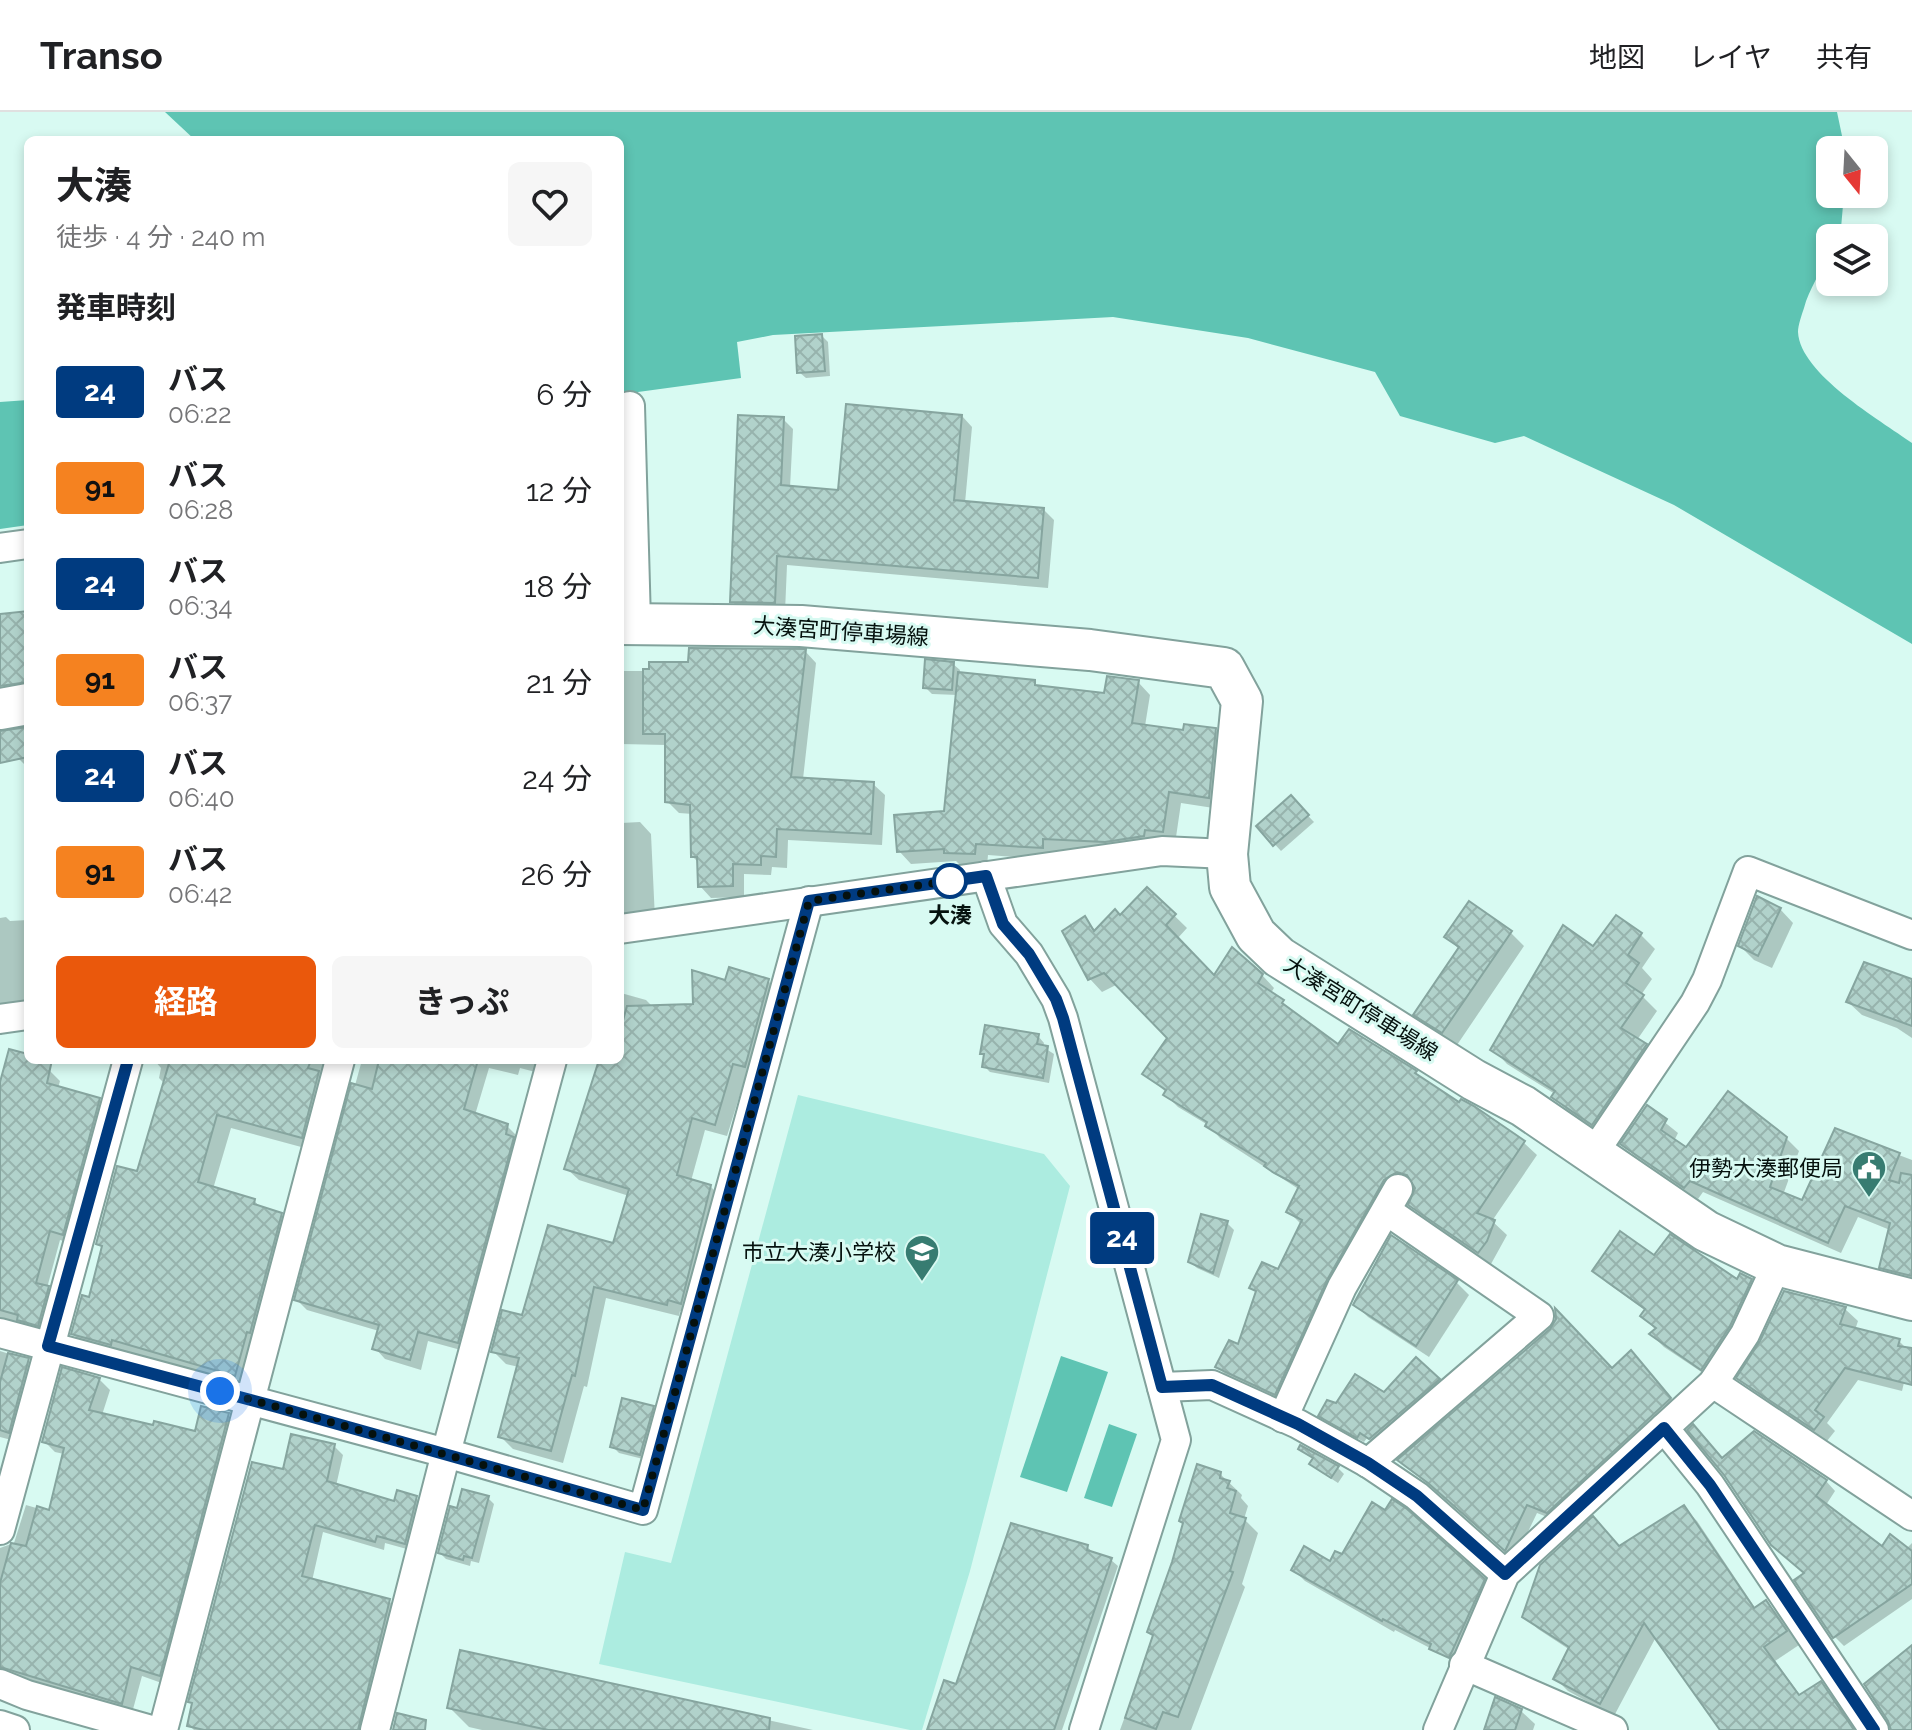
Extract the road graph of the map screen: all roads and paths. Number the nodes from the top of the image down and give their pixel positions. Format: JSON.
{"nodes":[{"id":1,"x":624,"y":408,"type":"edge"},
{"id":2,"x":24,"y":545,"type":"edge"},
{"id":3,"x":0,"y":548,"type":"edge"},
{"id":4,"x":628,"y":623,"type":"edge"},
{"id":5,"x":24,"y":705,"type":"edge"},
{"id":6,"x":0,"y":709,"type":"edge"},
{"id":7,"x":1227,"y":854,"type":"junction"},
{"id":8,"x":986,"y":876,"type":"junction"},
{"id":9,"x":809,"y":901,"type":"junction"},
{"id":10,"x":624,"y":928,"type":"edge"},
{"id":11,"x":1912,"y":935,"type":"edge"},
{"id":12,"x":24,"y":1016,"type":"edge"},
{"id":13,"x":0,"y":1019,"type":"edge"},
{"id":14,"x":127,"y":1064,"type":"edge"},
{"id":15,"x":339,"y":1064,"type":"edge"},
{"id":16,"x":551,"y":1064,"type":"edge"},
{"id":17,"x":1593,"y":1154,"type":"junction"},
{"id":18,"x":1777,"y":1265,"type":"junction"},
{"id":19,"x":1912,"y":1300,"type":"edge"},
{"id":20,"x":0,"y":1333,"type":"edge"},
{"id":21,"x":48,"y":1346,"type":"junction"},
{"id":22,"x":1713,"y":1383,"type":"junction"},
{"id":23,"x":1162,"y":1387,"type":"junction"},
{"id":24,"x":249,"y":1399,"type":"junction"},
{"id":25,"x":1283,"y":1418,"type":"junction"},
{"id":26,"x":1664,"y":1428,"type":"junction"},
{"id":27,"x":446,"y":1453,"type":"junction"},
{"id":28,"x":1368,"y":1463,"type":"junction"},
{"id":29,"x":1912,"y":1516,"type":"edge"},
{"id":30,"x":0,"y":1530,"type":"edge"},
{"id":31,"x":1505,"y":1574,"type":"junction"},
{"id":32,"x":1464,"y":1665,"type":"junction"},
{"id":33,"x":0,"y":1684,"type":"edge"},
{"id":34,"x":0,"y":1725,"type":"edge"},
{"id":35,"x":15,"y":1730,"type":"edge"},
{"id":36,"x":151,"y":1730,"type":"edge"},
{"id":37,"x":163,"y":1730,"type":"edge"},
{"id":38,"x":375,"y":1730,"type":"edge"},
{"id":39,"x":1084,"y":1730,"type":"edge"},
{"id":40,"x":1438,"y":1730,"type":"edge"},
{"id":41,"x":1613,"y":1730,"type":"edge"},
{"id":42,"x":1874,"y":1730,"type":"edge"}],
"edges":[{"from":1,"to":4,"type":"street"},
{"from":2,"to":3,"type":"street"},
{"from":4,"to":7,"type":"main road","name":"大湊宮町停車場線"},
{"from":5,"to":6,"type":"main road"},
{"from":7,"to":8,"type":"street"},
{"from":7,"to":17,"type":"main road","name":"大湊宮町停車場線"},
{"from":8,"to":9,"type":"street"},
{"from":8,"to":23,"type":"street"},
{"from":9,"to":10,"type":"street"},
{"from":9,"to":27,"type":"street"},
{"from":11,"to":17,"type":"street"},
{"from":12,"to":13,"type":"street"},
{"from":14,"to":21,"type":"street"},
{"from":15,"to":24,"type":"street"},
{"from":16,"to":27,"type":"street"},
{"from":17,"to":18,"type":"main road","name":"大湊宮町停車場線"},
{"from":18,"to":19,"type":"main road","name":"大湊宮町停車場線"},
{"from":18,"to":22,"type":"street"},
{"from":20,"to":21,"type":"street"},
{"from":21,"to":24,"type":"street"},
{"from":21,"to":30,"type":"street"},
{"from":22,"to":26,"type":"street"},
{"from":22,"to":29,"type":"street"},
{"from":23,"to":25,"type":"street"},
{"from":23,"to":39,"type":"street"},
{"from":24,"to":27,"type":"street"},
{"from":24,"to":37,"type":"street"},
{"from":25,"to":28,"type":"street"},
{"from":25,"to":28,"type":"street"},
{"from":26,"to":31,"type":"street"},
{"from":26,"to":42,"type":"street"},
{"from":27,"to":38,"type":"street"},
{"from":28,"to":31,"type":"street"},
{"from":31,"to":32,"type":"street"},
{"from":32,"to":40,"type":"street"},
{"from":32,"to":41,"type":"street"},
{"from":33,"to":36,"type":"street"},
{"from":34,"to":35,"type":"street"}]}
